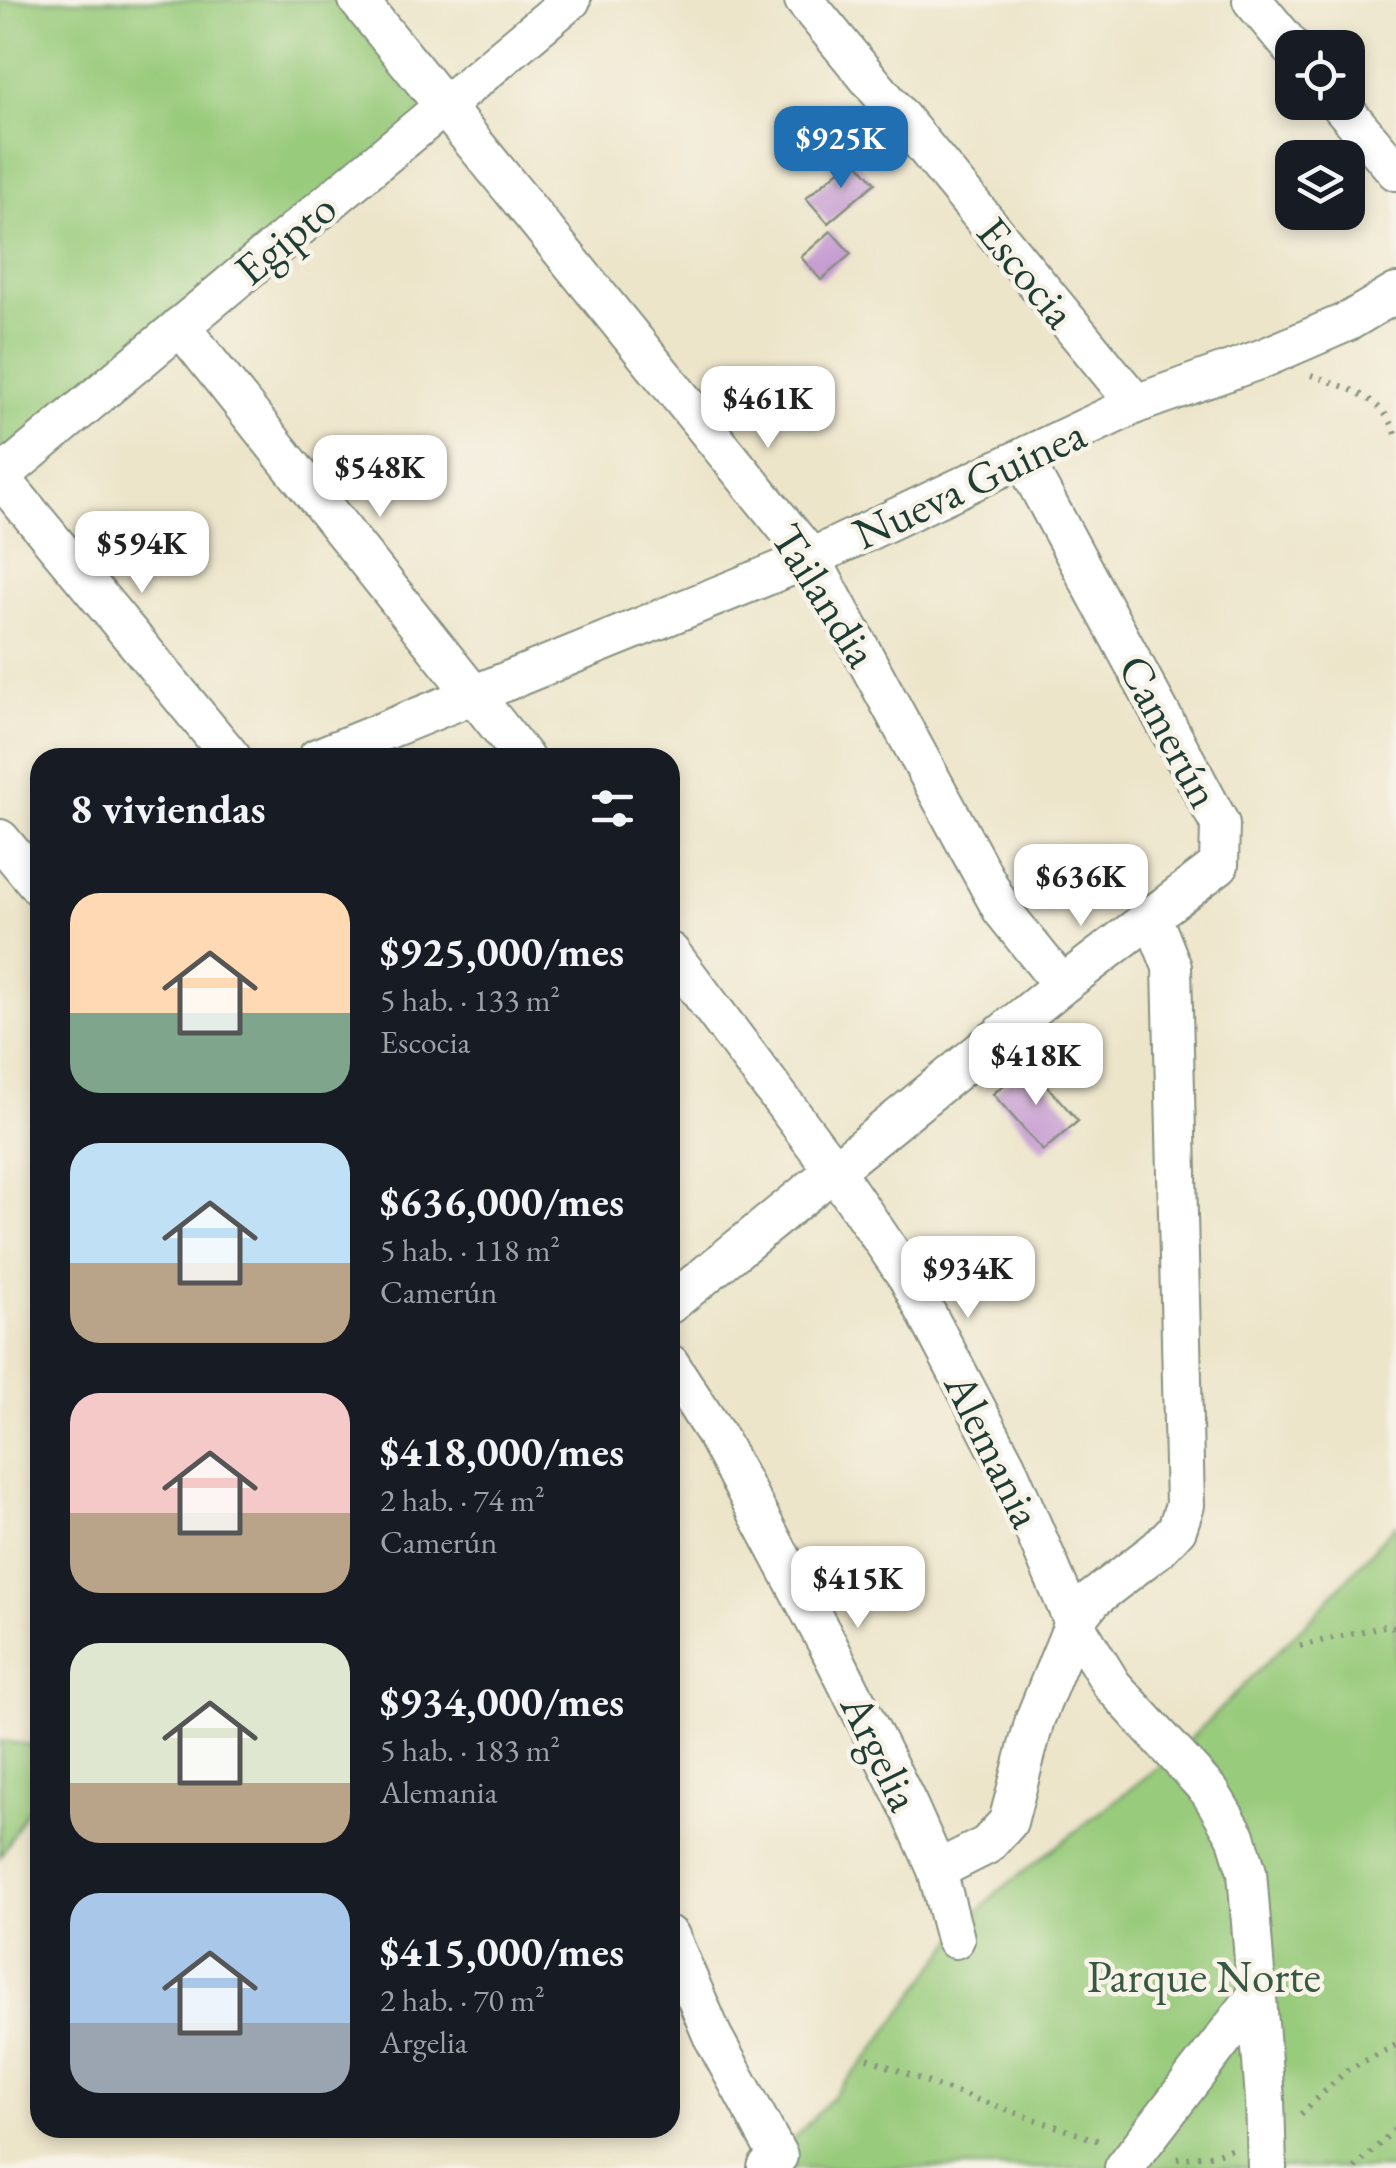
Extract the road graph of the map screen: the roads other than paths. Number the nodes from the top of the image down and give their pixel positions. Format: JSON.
{"nodes":[{"id":1,"x":358,"y":0,"type":"edge"},
{"id":2,"x":571,"y":0,"type":"edge"},
{"id":3,"x":804,"y":0,"type":"edge"},
{"id":4,"x":1252,"y":0,"type":"edge"},
{"id":5,"x":1277,"y":30,"type":"edge"},
{"id":6,"x":444,"y":105,"type":"junction"},
{"id":7,"x":1353,"y":120,"type":"edge"},
{"id":8,"x":1396,"y":171,"type":"edge"},
{"id":9,"x":1396,"y":292,"type":"edge"},
{"id":10,"x":180,"y":326,"type":"junction"},
{"id":11,"x":1136,"y":404,"type":"junction"},
{"id":12,"x":1024,"y":458,"type":"junction"},
{"id":13,"x":0,"y":477,"type":"edge"},
{"id":14,"x":811,"y":558,"type":"junction"},
{"id":15,"x":476,"y":694,"type":"junction"},
{"id":16,"x":224,"y":748,"type":"edge"},
{"id":17,"x":341,"y":748,"type":"edge"},
{"id":18,"x":516,"y":748,"type":"edge"},
{"id":19,"x":1152,"y":917,"type":"junction"},
{"id":20,"x":680,"y":965,"type":"edge"},
{"id":21,"x":1062,"y":986,"type":"junction"},
{"id":22,"x":834,"y":1170,"type":"junction"},
{"id":23,"x":680,"y":1296,"type":"edge"},
{"id":24,"x":680,"y":1379,"type":"edge"},
{"id":25,"x":1074,"y":1623,"type":"junction"},
{"id":26,"x":937,"y":1870,"type":"junction"},
{"id":27,"x":955,"y":1938,"type":"dead end"},
{"id":28,"x":680,"y":1960,"type":"edge"},
{"id":29,"x":1257,"y":1995,"type":"junction"},
{"id":30,"x":773,"y":2162,"type":"edge"},
{"id":31,"x":1124,"y":2168,"type":"edge"},
{"id":32,"x":1266,"y":2168,"type":"edge"}],
"edges":[{"from":1,"to":6,"type":"street","name":"Tailandia"},
{"from":2,"to":6,"type":"street","name":"Egipto"},
{"from":3,"to":11,"type":"street","name":"Escocia"},
{"from":4,"to":5,"type":"street"},
{"from":6,"to":10,"type":"street","name":"Egipto"},
{"from":6,"to":14,"type":"street","name":"Tailandia"},
{"from":7,"to":8,"type":"street"},
{"from":9,"to":11,"type":"street","name":"Nueva Guinea"},
{"from":10,"to":13,"type":"street","name":"Egipto"},
{"from":10,"to":15,"type":"street"},
{"from":11,"to":12,"type":"street","name":"Nueva Guinea"},
{"from":12,"to":14,"type":"street","name":"Nueva Guinea"},
{"from":12,"to":19,"type":"street","name":"Camerún"},
{"from":13,"to":16,"type":"street"},
{"from":14,"to":15,"type":"street","name":"Nueva Guinea"},
{"from":14,"to":21,"type":"street","name":"Tailandia"},
{"from":15,"to":17,"type":"street","name":"Nueva Guinea"},
{"from":15,"to":18,"type":"street"},
{"from":19,"to":21,"type":"street","name":"Camerún"},
{"from":19,"to":25,"type":"street"},
{"from":20,"to":22,"type":"street","name":"Alemania"},
{"from":21,"to":22,"type":"street","name":"Camerún"},
{"from":22,"to":23,"type":"street","name":"Camerún"},
{"from":22,"to":25,"type":"street","name":"Alemania"},
{"from":24,"to":26,"type":"street","name":"Argelia"},
{"from":25,"to":26,"type":"street"},
{"from":25,"to":29,"type":"street","name":"Alemania"},
{"from":26,"to":27,"type":"street","name":"Argelia"},
{"from":28,"to":30,"type":"street"},
{"from":29,"to":31,"type":"street"},
{"from":29,"to":32,"type":"street","name":"Alemania"}]}
